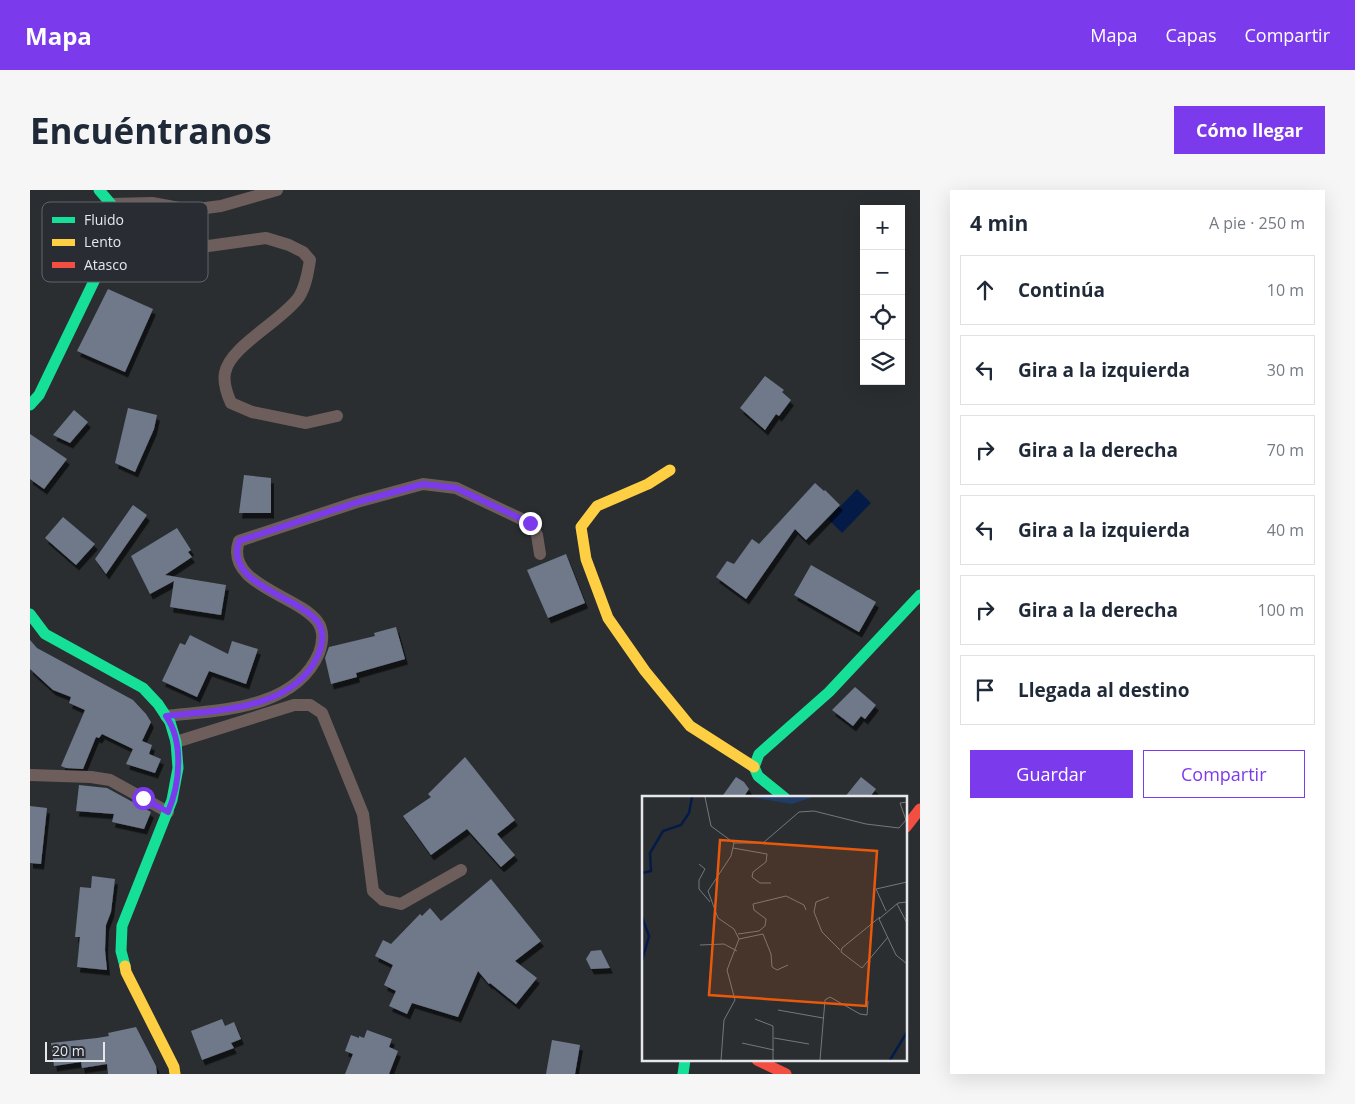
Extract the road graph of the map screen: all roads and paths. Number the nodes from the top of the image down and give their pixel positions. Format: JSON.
{"nodes":[{"id":1,"x":99,"y":190,"type":"edge"},
{"id":2,"x":277,"y":190,"type":"edge"},
{"id":3,"x":110,"y":202,"type":"edge"},
{"id":4,"x":208,"y":208,"type":"edge"},
{"id":5,"x":208,"y":246,"type":"edge"},
{"id":6,"x":93,"y":282,"type":"edge"},
{"id":7,"x":30,"y":405,"type":"edge"},
{"id":8,"x":337,"y":416,"type":"dead end"},
{"id":9,"x":670,"y":470,"type":"dead end"},
{"id":10,"x":540,"y":554,"type":"dead end"},
{"id":11,"x":920,"y":595,"type":"edge"},
{"id":12,"x":30,"y":614,"type":"edge"},
{"id":13,"x":166,"y":716,"type":"junction"},
{"id":14,"x":176,"y":742,"type":"junction"},
{"id":15,"x":754,"y":767,"type":"junction"},
{"id":16,"x":30,"y":775,"type":"edge"},
{"id":17,"x":783,"y":796,"type":"edge"},
{"id":18,"x":920,"y":808,"type":"edge"},
{"id":19,"x":168,"y":812,"type":"junction"},
{"id":20,"x":908,"y":824,"type":"edge"},
{"id":21,"x":461,"y":870,"type":"dead end"},
{"id":22,"x":761,"y":1062,"type":"edge"},
{"id":23,"x":175,"y":1074,"type":"edge"},
{"id":24,"x":786,"y":1074,"type":"edge"}],
"edges":[{"from":1,"to":3,"type":"street"},
{"from":2,"to":4,"type":"lane"},
{"from":5,"to":8,"type":"lane"},
{"from":6,"to":7,"type":"street"},
{"from":9,"to":15,"type":"street"},
{"from":10,"to":13,"type":"lane"},
{"from":11,"to":15,"type":"street"},
{"from":12,"to":13,"type":"street"},
{"from":13,"to":14,"type":"street"},
{"from":14,"to":19,"type":"street"},
{"from":14,"to":21,"type":"lane"},
{"from":15,"to":17,"type":"street"},
{"from":16,"to":19,"type":"lane"},
{"from":18,"to":20,"type":"street"},
{"from":19,"to":23,"type":"street"},
{"from":22,"to":24,"type":"street"}]}
